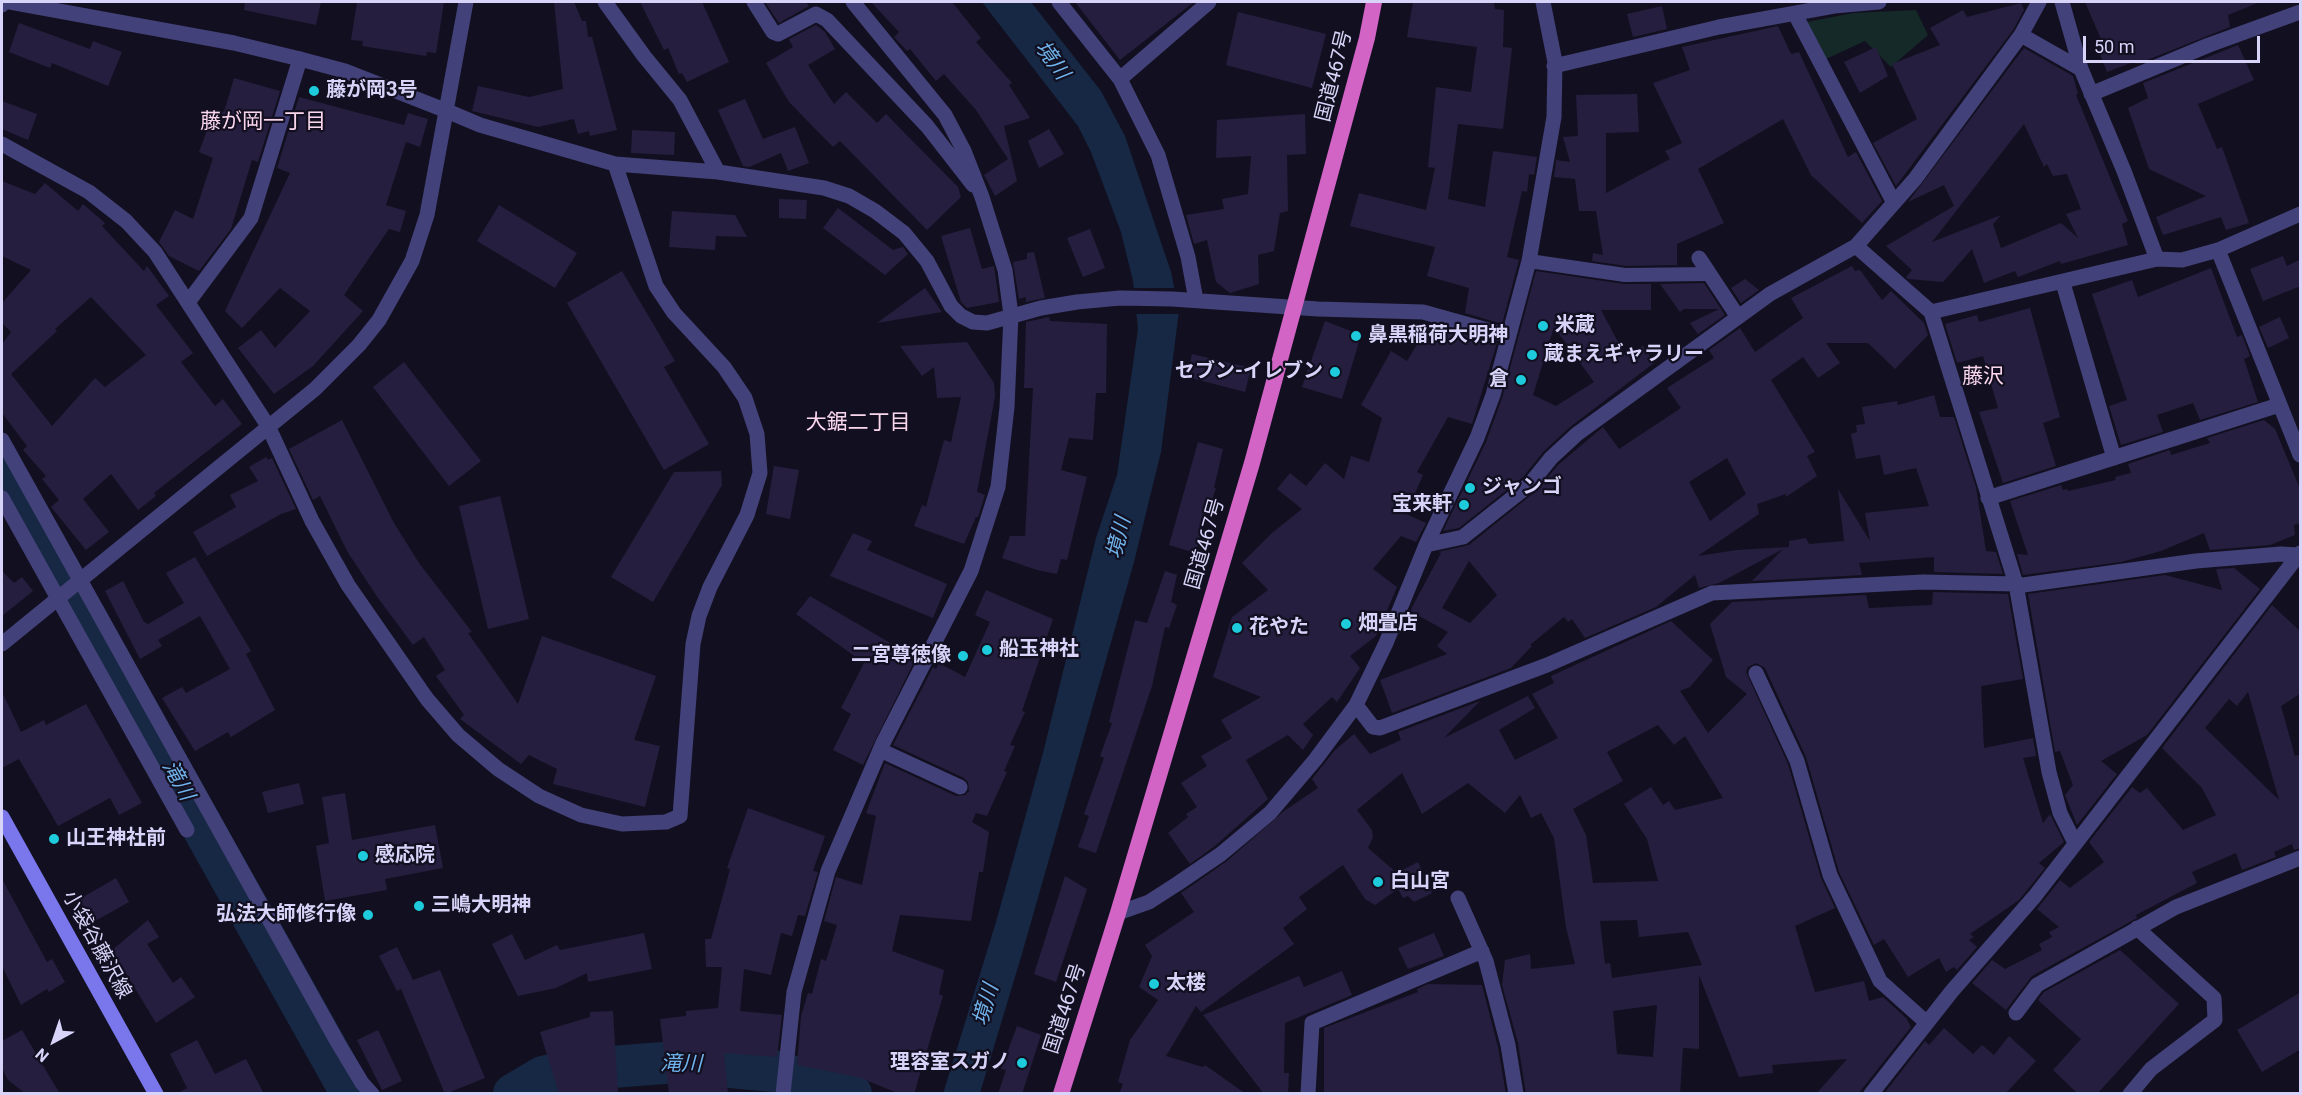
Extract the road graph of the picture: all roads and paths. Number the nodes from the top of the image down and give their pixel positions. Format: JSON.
{"nodes":[{"id":1,"x":10,"y":2,"type":"edge"},
{"id":2,"x":466,"y":2,"type":"edge"},
{"id":3,"x":605,"y":2,"type":"edge"},
{"id":4,"x":754,"y":2,"type":"edge"},
{"id":5,"x":852,"y":2,"type":"edge"},
{"id":6,"x":1059,"y":2,"type":"edge"},
{"id":7,"x":1209,"y":2,"type":"edge"},
{"id":8,"x":1374,"y":2,"type":"edge"},
{"id":9,"x":1543,"y":2,"type":"edge"},
{"id":10,"x":1879,"y":2,"type":"edge"},
{"id":11,"x":2039,"y":2,"type":"edge"},
{"id":12,"x":2062,"y":2,"type":"edge"},
{"id":13,"x":1831,"y":4,"type":"edge"},
{"id":14,"x":2301,"y":12,"type":"edge"},
{"id":15,"x":1795,"y":14,"type":"junction"},
{"id":16,"x":2021,"y":35,"type":"junction"},
{"id":17,"x":300,"y":59,"type":"junction"},
{"id":18,"x":1554,"y":66,"type":"junction"},
{"id":19,"x":2081,"y":69,"type":"junction"},
{"id":20,"x":1120,"y":79,"type":"junction"},
{"id":21,"x":2091,"y":93,"type":"junction"},
{"id":22,"x":447,"y":111,"type":"junction"},
{"id":23,"x":2,"y":144,"type":"edge"},
{"id":24,"x":615,"y":164,"type":"junction"},
{"id":25,"x":718,"y":172,"type":"junction"},
{"id":26,"x":982,"y":197,"type":"junction"},
{"id":27,"x":1894,"y":203,"type":"junction"},
{"id":28,"x":2301,"y":214,"type":"edge"},
{"id":29,"x":1856,"y":246,"type":"junction"},
{"id":30,"x":2218,"y":250,"type":"junction"},
{"id":31,"x":1699,"y":258,"type":"dead end"},
{"id":32,"x":2157,"y":259,"type":"junction"},
{"id":33,"x":1529,"y":261,"type":"junction"},
{"id":34,"x":1708,"y":274,"type":"junction"},
{"id":35,"x":2063,"y":283,"type":"junction"},
{"id":36,"x":1196,"y":300,"type":"junction"},
{"id":37,"x":189,"y":301,"type":"junction"},
{"id":38,"x":1296,"y":307,"type":"junction"},
{"id":39,"x":1931,"y":312,"type":"junction"},
{"id":40,"x":1011,"y":315,"type":"junction"},
{"id":41,"x":1738,"y":317,"type":"junction"},
{"id":42,"x":1509,"y":336,"type":"junction"},
{"id":43,"x":2279,"y":405,"type":"junction"},
{"id":44,"x":268,"y":426,"type":"junction"},
{"id":45,"x":2,"y":440,"type":"edge"},
{"id":46,"x":2301,"y":455,"type":"edge"},
{"id":47,"x":2114,"y":458,"type":"junction"},
{"id":48,"x":2,"y":498,"type":"edge"},
{"id":49,"x":1988,"y":498,"type":"junction"},
{"id":50,"x":1426,"y":545,"type":"junction"},
{"id":51,"x":2300,"y":554,"type":"edge"},
{"id":52,"x":78,"y":582,"type":"junction"},
{"id":53,"x":2016,"y":585,"type":"junction"},
{"id":54,"x":60,"y":597,"type":"junction"},
{"id":55,"x":2,"y":644,"type":"edge"},
{"id":56,"x":1756,"y":673,"type":"dead end"},
{"id":57,"x":1356,"y":705,"type":"junction"},
{"id":58,"x":880,"y":750,"type":"junction"},
{"id":59,"x":960,"y":787,"type":"dead end"},
{"id":60,"x":2,"y":817,"type":"edge"},
{"id":61,"x":187,"y":830,"type":"dead end"},
{"id":62,"x":2075,"y":843,"type":"junction"},
{"id":63,"x":2301,"y":858,"type":"edge"},
{"id":64,"x":1458,"y":898,"type":"dead end"},
{"id":65,"x":1119,"y":913,"type":"junction"},
{"id":66,"x":2137,"y":928,"type":"junction"},
{"id":67,"x":1482,"y":951,"type":"junction"},
{"id":68,"x":2016,"y":1013,"type":"dead end"},
{"id":69,"x":1927,"y":1023,"type":"junction"},
{"id":70,"x":783,"y":1092,"type":"edge"},
{"id":71,"x":156,"y":1094,"type":"edge"},
{"id":72,"x":372,"y":1094,"type":"edge"},
{"id":73,"x":1062,"y":1094,"type":"edge"},
{"id":74,"x":1308,"y":1094,"type":"edge"},
{"id":75,"x":1516,"y":1094,"type":"edge"},
{"id":76,"x":1870,"y":1094,"type":"edge"},
{"id":77,"x":2130,"y":1094,"type":"edge"}],
"edges":[{"from":1,"to":17,"type":"street"},
{"from":2,"to":22,"type":"street"},
{"from":3,"to":25,"type":"street"},
{"from":4,"to":26,"type":"street"},
{"from":5,"to":26,"type":"street"},
{"from":6,"to":20,"type":"street"},
{"from":7,"to":20,"type":"street"},
{"from":8,"to":38,"type":"highway","name":"国道467号"},
{"from":9,"to":18,"type":"street"},
{"from":10,"to":13,"type":"street"},
{"from":11,"to":16,"type":"street"},
{"from":12,"to":19,"type":"street"},
{"from":13,"to":15,"type":"street"},
{"from":14,"to":21,"type":"street"},
{"from":15,"to":18,"type":"street"},
{"from":15,"to":27,"type":"street"},
{"from":16,"to":19,"type":"street"},
{"from":16,"to":27,"type":"street"},
{"from":17,"to":22,"type":"street"},
{"from":17,"to":37,"type":"street"},
{"from":18,"to":33,"type":"street"},
{"from":19,"to":21,"type":"street"},
{"from":20,"to":36,"type":"street"},
{"from":21,"to":32,"type":"street"},
{"from":22,"to":24,"type":"street"},
{"from":22,"to":44,"type":"street"},
{"from":23,"to":37,"type":"street"},
{"from":24,"to":25,"type":"street"},
{"from":24,"to":44,"type":"street"},
{"from":25,"to":40,"type":"street"},
{"from":26,"to":40,"type":"street"},
{"from":27,"to":29,"type":"street"},
{"from":28,"to":30,"type":"street"},
{"from":29,"to":39,"type":"street"},
{"from":29,"to":41,"type":"street"},
{"from":30,"to":32,"type":"street"},
{"from":30,"to":43,"type":"street"},
{"from":31,"to":34,"type":"street"},
{"from":32,"to":35,"type":"street"},
{"from":33,"to":34,"type":"street"},
{"from":33,"to":42,"type":"street"},
{"from":34,"to":41,"type":"street"},
{"from":35,"to":39,"type":"street"},
{"from":35,"to":47,"type":"street"},
{"from":36,"to":38,"type":"street"},
{"from":36,"to":40,"type":"street"},
{"from":37,"to":44,"type":"street"},
{"from":38,"to":42,"type":"street"},
{"from":38,"to":65,"type":"highway","name":"国道467号"},
{"from":39,"to":49,"type":"street"},
{"from":40,"to":58,"type":"street"},
{"from":41,"to":50,"type":"street"},
{"from":42,"to":50,"type":"street"},
{"from":43,"to":46,"type":"street"},
{"from":43,"to":47,"type":"street"},
{"from":44,"to":52,"type":"street"},
{"from":45,"to":52,"type":"street"},
{"from":47,"to":49,"type":"street"},
{"from":48,"to":54,"type":"street"},
{"from":49,"to":53,"type":"street"},
{"from":50,"to":57,"type":"street"},
{"from":51,"to":53,"type":"street"},
{"from":51,"to":62,"type":"street"},
{"from":52,"to":54,"type":"street"},
{"from":52,"to":72,"type":"street"},
{"from":53,"to":57,"type":"street"},
{"from":53,"to":62,"type":"street"},
{"from":54,"to":55,"type":"street"},
{"from":54,"to":61,"type":"street"},
{"from":56,"to":69,"type":"street"},
{"from":57,"to":65,"type":"street"},
{"from":58,"to":59,"type":"street"},
{"from":58,"to":70,"type":"street"},
{"from":60,"to":71,"type":"main road","name":"小袋谷藤沢線"},
{"from":62,"to":69,"type":"street"},
{"from":63,"to":66,"type":"street"},
{"from":64,"to":67,"type":"street"},
{"from":65,"to":73,"type":"highway","name":"国道467号"},
{"from":66,"to":68,"type":"street"},
{"from":66,"to":77,"type":"street"},
{"from":67,"to":74,"type":"street"},
{"from":67,"to":75,"type":"street"},
{"from":69,"to":76,"type":"street"}]}
